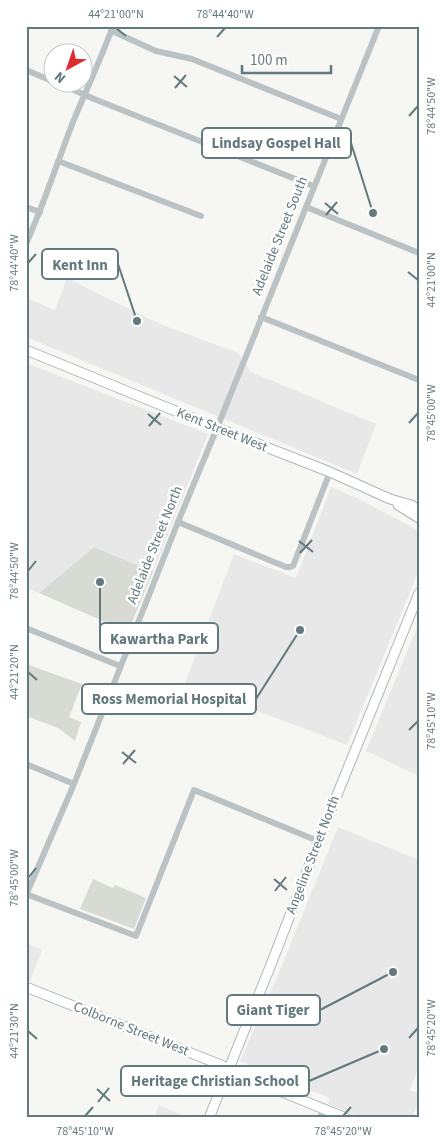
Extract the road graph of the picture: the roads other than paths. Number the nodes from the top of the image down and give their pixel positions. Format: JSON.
{"nodes":[{"id":1,"x":378,"y":26,"type":"edge"},
{"id":2,"x":112,"y":28,"type":"edge"},
{"id":3,"x":26,"y":70,"type":"edge"},
{"id":4,"x":42,"y":77,"type":"edge"},
{"id":5,"x":79,"y":92,"type":"edge"},
{"id":6,"x":84,"y":94,"type":"junction"},
{"id":7,"x":341,"y":119,"type":"junction"},
{"id":8,"x":58,"y":161,"type":"junction"},
{"id":9,"x":313,"y":186,"type":"junction"},
{"id":10,"x":26,"y":207,"type":"edge"},
{"id":11,"x":306,"y":207,"type":"junction"},
{"id":12,"x":40,"y":212,"type":"junction"},
{"id":13,"x":202,"y":216,"type":"dead end"},
{"id":14,"x":26,"y":244,"type":"edge"},
{"id":15,"x":419,"y":253,"type":"edge"},
{"id":16,"x":261,"y":317,"type":"junction"},
{"id":17,"x":26,"y":350,"type":"edge"},
{"id":18,"x":419,"y":380,"type":"edge"},
{"id":19,"x":217,"y":428,"type":"junction"},
{"id":20,"x":330,"y":472,"type":"junction"},
{"id":21,"x":390,"y":499,"type":"junction"},
{"id":22,"x":419,"y":510,"type":"edge"},
{"id":23,"x":419,"y":518,"type":"edge"},
{"id":24,"x":178,"y":522,"type":"junction"},
{"id":25,"x":419,"y":593,"type":"edge"},
{"id":26,"x":26,"y":628,"type":"edge"},
{"id":27,"x":120,"y":666,"type":"junction"},
{"id":28,"x":26,"y":764,"type":"edge"},
{"id":29,"x":74,"y":784,"type":"junction"},
{"id":30,"x":318,"y":841,"type":"junction"},
{"id":31,"x":26,"y":894,"type":"edge"},
{"id":32,"x":26,"y":987,"type":"edge"},
{"id":33,"x":229,"y":1069,"type":"junction"},
{"id":34,"x":324,"y":1109,"type":"junction"},
{"id":35,"x":209,"y":1118,"type":"edge"},
{"id":36,"x":320,"y":1118,"type":"edge"},
{"id":37,"x":346,"y":1118,"type":"edge"}],
"edges":[{"from":1,"to":7,"type":"street","name":"Adelaide Street South"},
{"from":2,"to":6,"type":"street"},
{"from":2,"to":7,"type":"street"},
{"from":3,"to":4,"type":"street"},
{"from":5,"to":6,"type":"street"},
{"from":6,"to":8,"type":"street"},
{"from":6,"to":9,"type":"street"},
{"from":7,"to":9,"type":"street","name":"Adelaide Street South"},
{"from":8,"to":12,"type":"street"},
{"from":8,"to":13,"type":"street"},
{"from":9,"to":11,"type":"street","name":"Adelaide Street South"},
{"from":10,"to":12,"type":"street"},
{"from":11,"to":15,"type":"street"},
{"from":11,"to":16,"type":"street","name":"Adelaide Street South"},
{"from":12,"to":14,"type":"street"},
{"from":16,"to":18,"type":"street"},
{"from":16,"to":19,"type":"street","name":"Adelaide Street South"},
{"from":17,"to":19,"type":"main road","name":"Kent Street West"},
{"from":19,"to":20,"type":"main road","name":"Kent Street West"},
{"from":19,"to":24,"type":"street","name":"Adelaide Street North"},
{"from":20,"to":21,"type":"main road","name":"Kent Street West"},
{"from":20,"to":24,"type":"street"},
{"from":21,"to":22,"type":"main road","name":"Kent Street West"},
{"from":21,"to":23,"type":"main road","name":"Kent Street West"},
{"from":24,"to":27,"type":"street","name":"Adelaide Street North"},
{"from":25,"to":30,"type":"main road","name":"Angeline Street North"},
{"from":26,"to":27,"type":"street"},
{"from":27,"to":29,"type":"street","name":"Adelaide Street North"},
{"from":28,"to":29,"type":"street"},
{"from":29,"to":31,"type":"street","name":"Adelaide Street North"},
{"from":30,"to":31,"type":"street"},
{"from":30,"to":33,"type":"main road","name":"Angeline Street North"},
{"from":32,"to":33,"type":"main road","name":"Colborne Street West"},
{"from":33,"to":34,"type":"main road","name":"Colborne Street West"},
{"from":33,"to":35,"type":"main road","name":"Angeline Street North"},
{"from":34,"to":36,"type":"street"},
{"from":34,"to":37,"type":"main road","name":"Colborne Street West"}]}
